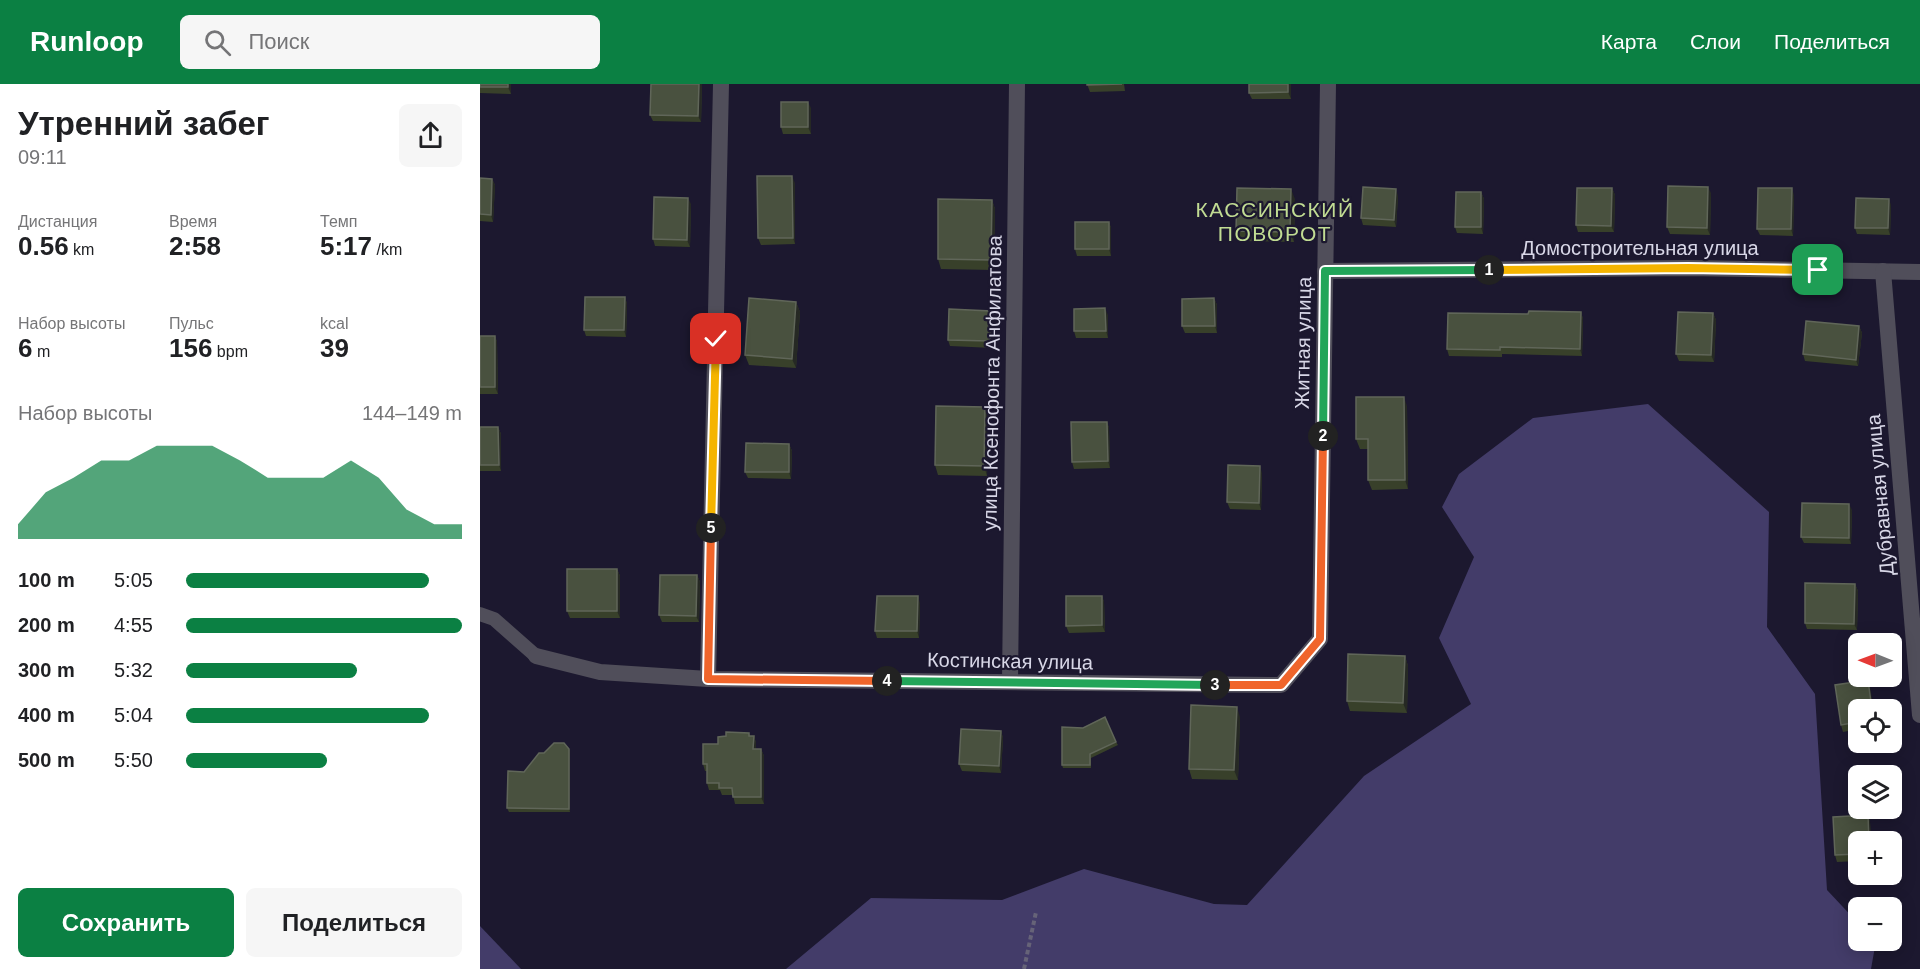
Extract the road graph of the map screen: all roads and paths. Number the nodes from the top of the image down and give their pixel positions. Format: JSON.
{"nodes":[{"id":1,"x":721,"y":84,"type":"edge"},
{"id":2,"x":1017,"y":84,"type":"edge"},
{"id":3,"x":1328,"y":84,"type":"edge"},
{"id":4,"x":1325,"y":271,"type":"junction"},
{"id":5,"x":1883,"y":271,"type":"junction"},
{"id":6,"x":1920,"y":272,"type":"edge"},
{"id":7,"x":480,"y":614,"type":"edge"},
{"id":8,"x":1320,"y":639,"type":"joint"},
{"id":9,"x":536,"y":656,"type":"joint"},
{"id":10,"x":708,"y":679,"type":"junction"},
{"id":11,"x":1010,"y":682,"type":"junction"},
{"id":12,"x":1920,"y":715,"type":"edge"},
{"id":13,"x":1036,"y":912,"type":"dead end"},
{"id":14,"x":1024,"y":969,"type":"edge"}],
"edges":[{"from":1,"to":10,"type":"street"},
{"from":2,"to":11,"type":"street","name":"улица Ксенофонта Анфилатова"},
{"from":3,"to":4,"type":"street","name":"Житная улица"},
{"from":4,"to":5,"type":"street","name":"Домостроительная улица"},
{"from":4,"to":8,"type":"street","name":"Житная улица"},
{"from":5,"to":6,"type":"street","name":"Домостроительная улица"},
{"from":5,"to":12,"type":"street","name":"Дубравная улица"},
{"from":7,"to":9,"type":"lane"},
{"from":8,"to":11,"type":"street","name":"Костинская улица"},
{"from":9,"to":10,"type":"street","name":"Костинская улица"},
{"from":10,"to":11,"type":"street","name":"Костинская улица"},
{"from":13,"to":14,"type":"path"}]}
